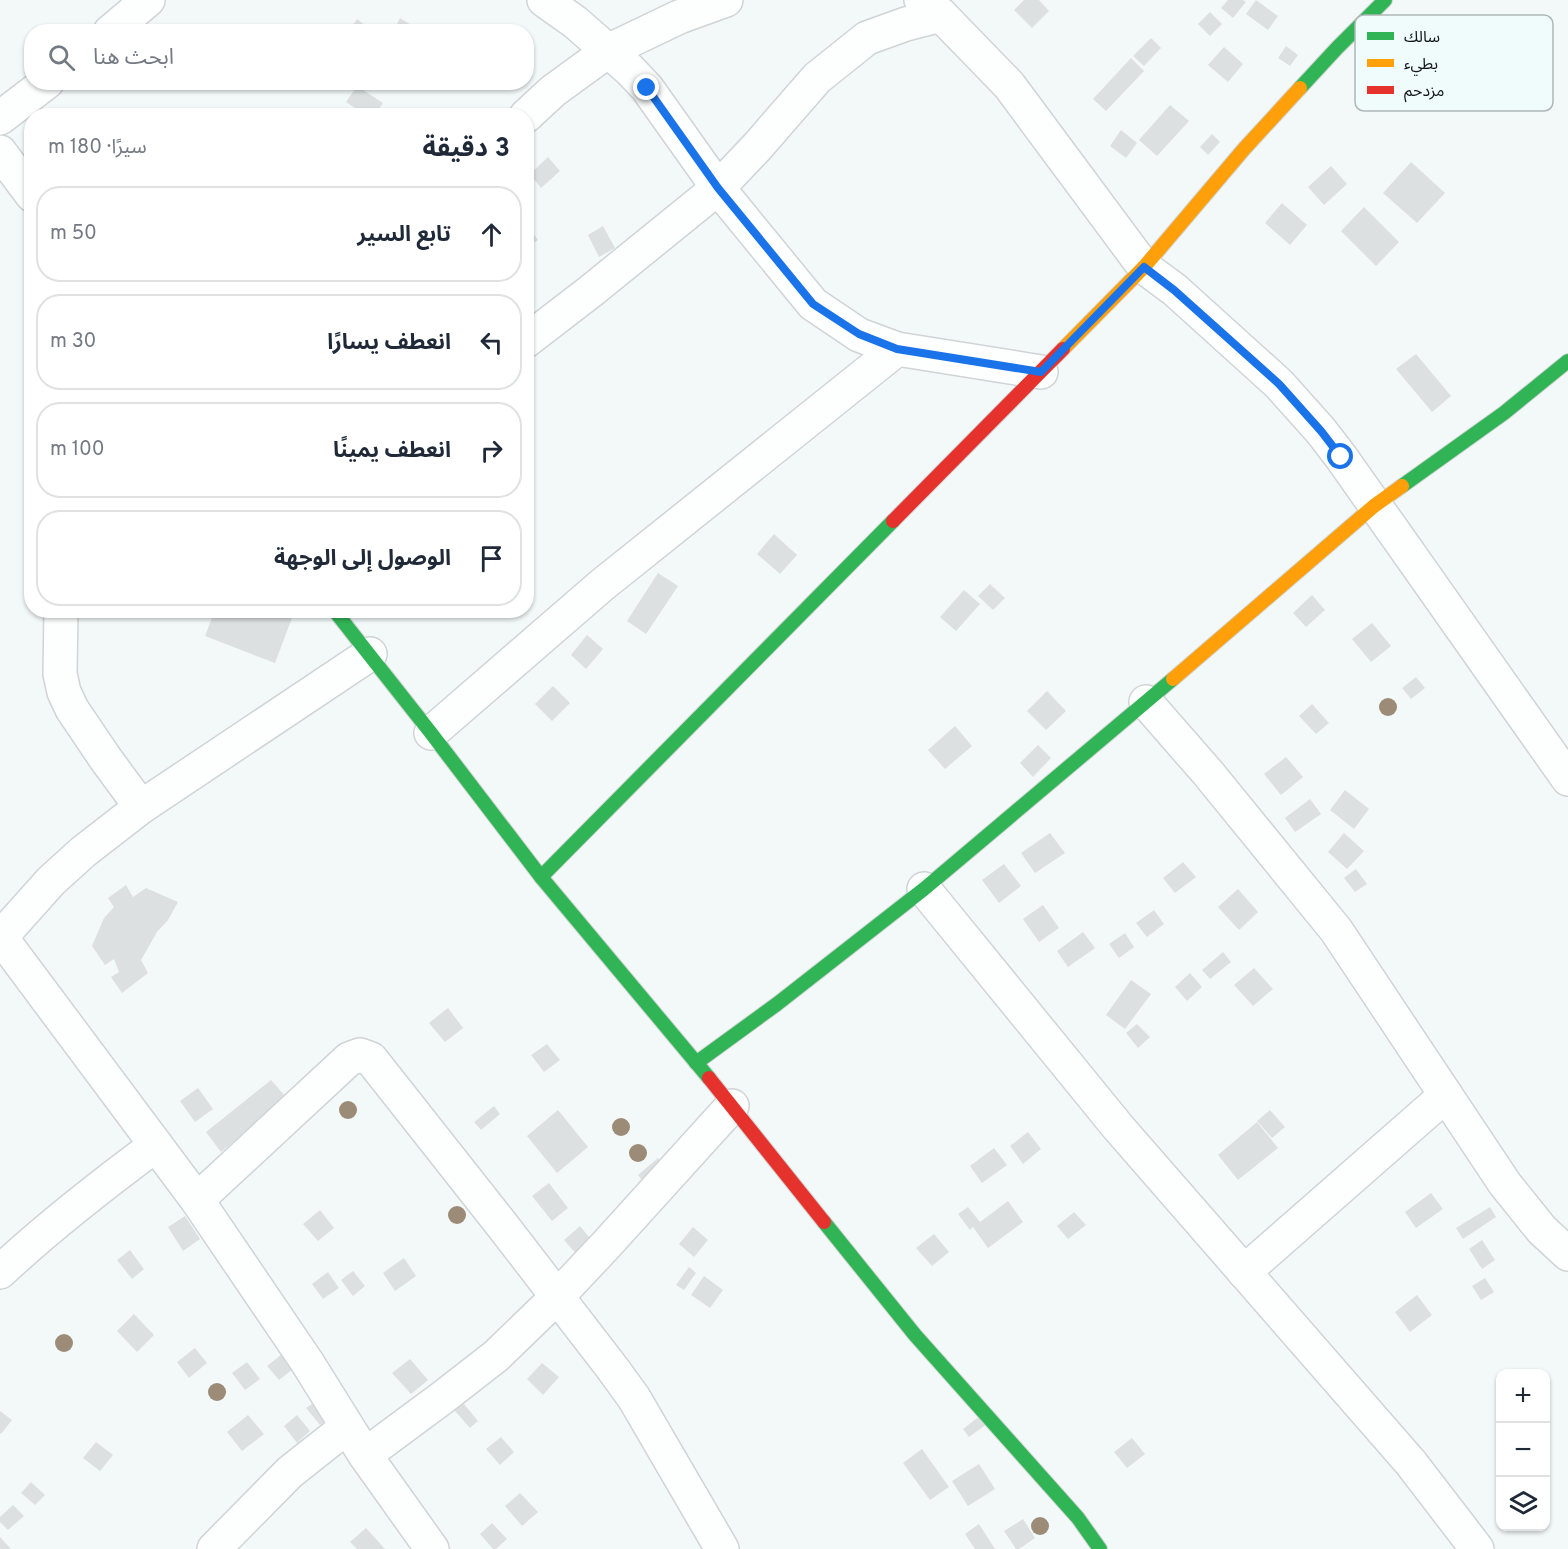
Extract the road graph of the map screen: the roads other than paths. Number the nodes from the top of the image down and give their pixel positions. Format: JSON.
{"nodes":[{"id":1,"x":148,"y":0,"type":"edge"},
{"id":2,"x":544,"y":0,"type":"edge"},
{"id":3,"x":726,"y":0,"type":"edge"},
{"id":4,"x":1384,"y":0,"type":"edge"},
{"id":5,"x":931,"y":8,"type":"edge"},
{"id":6,"x":576,"y":11,"type":"edge"},
{"id":7,"x":1369,"y":15,"type":"edge"},
{"id":8,"x":120,"y":24,"type":"edge"},
{"id":9,"x":1355,"y":30,"type":"edge"},
{"id":10,"x":608,"y":51,"type":"junction"},
{"id":11,"x":37,"y":90,"type":"edge"},
{"id":12,"x":534,"y":109,"type":"edge"},
{"id":13,"x":0,"y":118,"type":"edge"},
{"id":14,"x":0,"y":152,"type":"edge"},
{"id":15,"x":24,"y":184,"type":"edge"},
{"id":16,"x":718,"y":188,"type":"junction"},
{"id":17,"x":1144,"y":267,"type":"junction"},
{"id":18,"x":534,"y":335,"type":"edge"},
{"id":19,"x":897,"y":349,"type":"junction"},
{"id":20,"x":1568,"y":361,"type":"edge"},
{"id":21,"x":1041,"y":372,"type":"junction"},
{"id":22,"x":1374,"y":506,"type":"junction"},
{"id":23,"x":61,"y":618,"type":"edge"},
{"id":24,"x":341,"y":618,"type":"edge"},
{"id":25,"x":370,"y":654,"type":"junction"},
{"id":26,"x":1146,"y":702,"type":"junction"},
{"id":27,"x":431,"y":733,"type":"junction"},
{"id":28,"x":1562,"y":759,"type":"edge"},
{"id":29,"x":141,"y":807,"type":"junction"},
{"id":30,"x":541,"y":877,"type":"junction"},
{"id":31,"x":924,"y":889,"type":"junction"},
{"id":32,"x":0,"y":937,"type":"edge"},
{"id":33,"x":696,"y":1063,"type":"junction"},
{"id":34,"x":1446,"y":1095,"type":"junction"},
{"id":35,"x":732,"y":1106,"type":"junction"},
{"id":36,"x":156,"y":1145,"type":"junction"},
{"id":37,"x":196,"y":1200,"type":"junction"},
{"id":38,"x":1568,"y":1254,"type":"edge"},
{"id":39,"x":0,"y":1272,"type":"edge"},
{"id":40,"x":1244,"y":1272,"type":"junction"},
{"id":41,"x":557,"y":1297,"type":"junction"},
{"id":42,"x":347,"y":1427,"type":"junction"},
{"id":43,"x":365,"y":1455,"type":"junction"},
{"id":44,"x":214,"y":1549,"type":"edge"},
{"id":45,"x":432,"y":1549,"type":"edge"},
{"id":46,"x":722,"y":1549,"type":"edge"},
{"id":47,"x":1100,"y":1549,"type":"edge"},
{"id":48,"x":1477,"y":1549,"type":"edge"}],
"edges":[{"from":1,"to":8,"type":"street"},
{"from":2,"to":6,"type":"street"},
{"from":3,"to":10,"type":"street"},
{"from":4,"to":7,"type":"street"},
{"from":5,"to":16,"type":"street"},
{"from":5,"to":17,"type":"street"},
{"from":6,"to":10,"type":"street"},
{"from":9,"to":17,"type":"street"},
{"from":10,"to":12,"type":"street"},
{"from":10,"to":16,"type":"street"},
{"from":11,"to":13,"type":"street"},
{"from":14,"to":15,"type":"street"},
{"from":16,"to":18,"type":"street"},
{"from":16,"to":19,"type":"street"},
{"from":17,"to":21,"type":"street"},
{"from":17,"to":22,"type":"street"},
{"from":19,"to":21,"type":"street"},
{"from":19,"to":27,"type":"street"},
{"from":20,"to":22,"type":"street"},
{"from":21,"to":30,"type":"street"},
{"from":22,"to":26,"type":"street"},
{"from":22,"to":28,"type":"street"},
{"from":23,"to":29,"type":"street"},
{"from":24,"to":25,"type":"street"},
{"from":25,"to":27,"type":"street"},
{"from":25,"to":29,"type":"street"},
{"from":26,"to":31,"type":"street"},
{"from":26,"to":34,"type":"street"},
{"from":27,"to":30,"type":"street"},
{"from":29,"to":32,"type":"street"},
{"from":30,"to":33,"type":"street"},
{"from":31,"to":33,"type":"street"},
{"from":31,"to":40,"type":"street"},
{"from":32,"to":36,"type":"street"},
{"from":33,"to":35,"type":"street"},
{"from":34,"to":38,"type":"street"},
{"from":34,"to":40,"type":"street"},
{"from":35,"to":41,"type":"street"},
{"from":35,"to":47,"type":"street"},
{"from":36,"to":37,"type":"street"},
{"from":36,"to":39,"type":"street"},
{"from":37,"to":41,"type":"street"},
{"from":37,"to":42,"type":"street"},
{"from":40,"to":48,"type":"street"},
{"from":41,"to":43,"type":"street"},
{"from":41,"to":46,"type":"street"},
{"from":42,"to":43,"type":"street"},
{"from":42,"to":44,"type":"street"},
{"from":43,"to":45,"type":"street"}]}
